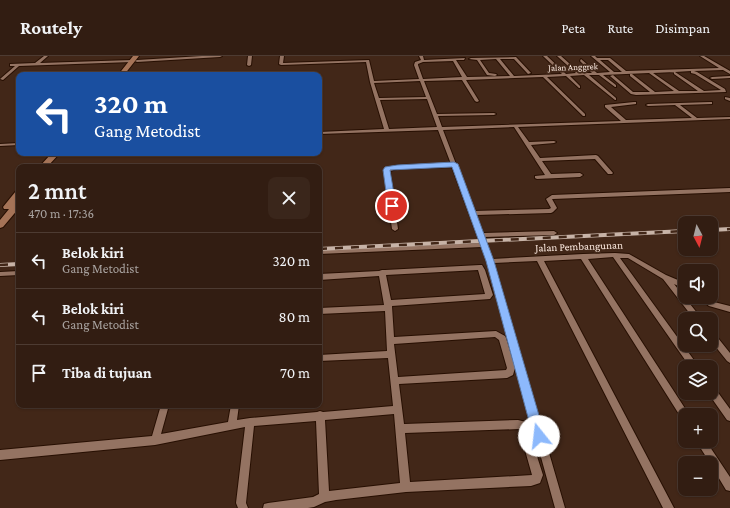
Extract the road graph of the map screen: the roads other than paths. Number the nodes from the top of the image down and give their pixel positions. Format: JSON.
{"nodes":[{"id":1,"x":46,"y":56,"type":"edge"},
{"id":2,"x":141,"y":56,"type":"edge"},
{"id":3,"x":220,"y":56,"type":"edge"},
{"id":4,"x":250,"y":56,"type":"edge"},
{"id":5,"x":282,"y":56,"type":"edge"},
{"id":6,"x":544,"y":56,"type":"edge"},
{"id":7,"x":559,"y":56,"type":"edge"},
{"id":8,"x":593,"y":56,"type":"edge"},
{"id":9,"x":702,"y":56,"type":"edge"},
{"id":10,"x":422,"y":58,"type":"edge"},
{"id":11,"x":497,"y":58,"type":"junction"},
{"id":12,"x":135,"y":59,"type":"edge"},
{"id":13,"x":464,"y":59,"type":"dead end"},
{"id":14,"x":471,"y":59,"type":"dead end"},
{"id":15,"x":478,"y":59,"type":"junction"},
{"id":16,"x":597,"y":59,"type":"junction"},
{"id":17,"x":454,"y":60,"type":"junction"},
{"id":18,"x":581,"y":60,"type":"dead end"},
{"id":19,"x":36,"y":64,"type":"junction"},
{"id":20,"x":11,"y":65,"type":"dead end"},
{"id":21,"x":18,"y":65,"type":"junction"},
{"id":22,"x":249,"y":65,"type":"dead end"},
{"id":23,"x":724,"y":69,"type":"junction"},
{"id":24,"x":124,"y":72,"type":"edge"},
{"id":25,"x":128,"y":72,"type":"edge"},
{"id":26,"x":614,"y":73,"type":"junction"},
{"id":27,"x":651,"y":73,"type":"junction"},
{"id":28,"x":675,"y":73,"type":"junction"},
{"id":29,"x":730,"y":73,"type":"edge"},
{"id":30,"x":579,"y":74,"type":"junction"},
{"id":31,"x":585,"y":74,"type":"junction"},
{"id":32,"x":598,"y":74,"type":"junction"},
{"id":33,"x":628,"y":74,"type":"junction"},
{"id":34,"x":512,"y":75,"type":"junction"},
{"id":35,"x":566,"y":75,"type":"junction"},
{"id":36,"x":544,"y":76,"type":"junction"},
{"id":37,"x":730,"y":77,"type":"edge"},
{"id":38,"x":464,"y":78,"type":"junction"},
{"id":39,"x":712,"y":78,"type":"dead end"},
{"id":40,"x":2,"y":79,"type":"dead end"},
{"id":41,"x":421,"y":80,"type":"junction"},
{"id":42,"x":372,"y":82,"type":"junction"},
{"id":43,"x":615,"y":86,"type":"dead end"},
{"id":44,"x":579,"y":87,"type":"dead end"},
{"id":45,"x":703,"y":92,"type":"junction"},
{"id":46,"x":679,"y":93,"type":"junction"},
{"id":47,"x":655,"y":94,"type":"junction"},
{"id":48,"x":429,"y":98,"type":"junction"},
{"id":49,"x":378,"y":99,"type":"junction"},
{"id":50,"x":615,"y":99,"type":"dead end"},
{"id":51,"x":477,"y":101,"type":"dead end"},
{"id":52,"x":634,"y":103,"type":"dead end"},
{"id":53,"x":710,"y":103,"type":"dead end"},
{"id":54,"x":676,"y":104,"type":"junction"},
{"id":55,"x":648,"y":105,"type":"dead end"},
{"id":56,"x":494,"y":114,"type":"dead end"},
{"id":57,"x":434,"y":115,"type":"junction"},
{"id":58,"x":583,"y":115,"type":"dead end"},
{"id":59,"x":730,"y":118,"type":"edge"},
{"id":60,"x":696,"y":119,"type":"junction"},
{"id":61,"x":624,"y":121,"type":"junction"},
{"id":62,"x":515,"y":126,"type":"junction"},
{"id":63,"x":440,"y":128,"type":"junction"},
{"id":64,"x":387,"y":131,"type":"junction"},
{"id":65,"x":322,"y":133,"type":"edge"},
{"id":66,"x":554,"y":142,"type":"dead end"},
{"id":67,"x":16,"y":144,"type":"edge"},
{"id":68,"x":528,"y":144,"type":"junction"},
{"id":69,"x":0,"y":145,"type":"edge"},
{"id":70,"x":53,"y":156,"type":"edge"},
{"id":71,"x":61,"y":156,"type":"edge"},
{"id":72,"x":538,"y":160,"type":"junction"},
{"id":73,"x":46,"y":164,"type":"edge"},
{"id":74,"x":54,"y":164,"type":"edge"},
{"id":75,"x":454,"y":164,"type":"junction"},
{"id":76,"x":610,"y":173,"type":"dead end"},
{"id":77,"x":580,"y":175,"type":"dead end"},
{"id":78,"x":549,"y":176,"type":"junction"},
{"id":79,"x":537,"y":177,"type":"dead end"},
{"id":80,"x":730,"y":190,"type":"edge"},
{"id":81,"x":16,"y":196,"type":"edge"},
{"id":82,"x":16,"y":206,"type":"edge"},
{"id":83,"x":472,"y":213,"type":"junction"},
{"id":84,"x":0,"y":214,"type":"edge"},
{"id":85,"x":0,"y":225,"type":"edge"},
{"id":86,"x":395,"y":229,"type":"dead end"},
{"id":87,"x":554,"y":233,"type":"dead end"},
{"id":88,"x":481,"y":235,"type":"junction"},
{"id":89,"x":483,"y":245,"type":"junction"},
{"id":90,"x":322,"y":252,"type":"edge"},
{"id":91,"x":615,"y":255,"type":"junction"},
{"id":92,"x":583,"y":256,"type":"junction"},
{"id":93,"x":539,"y":258,"type":"junction"},
{"id":94,"x":490,"y":261,"type":"junction"},
{"id":95,"x":382,"y":272,"type":"junction"},
{"id":96,"x":16,"y":273,"type":"edge"},
{"id":97,"x":0,"y":274,"type":"edge"},
{"id":98,"x":322,"y":277,"type":"edge"},
{"id":99,"x":664,"y":277,"type":"junction"},
{"id":100,"x":678,"y":283,"type":"edge"},
{"id":101,"x":712,"y":304,"type":"edge"},
{"id":102,"x":387,"y":305,"type":"junction"},
{"id":103,"x":729,"y":309,"type":"edge"},
{"id":104,"x":322,"y":311,"type":"edge"},
{"id":105,"x":692,"y":312,"type":"edge"},
{"id":106,"x":390,"y":341,"type":"junction"},
{"id":107,"x":718,"y":344,"type":"edge"},
{"id":108,"x":391,"y":354,"type":"junction"},
{"id":109,"x":322,"y":358,"type":"edge"},
{"id":110,"x":730,"y":359,"type":"edge"},
{"id":111,"x":689,"y":360,"type":"edge"},
{"id":112,"x":394,"y":381,"type":"junction"},
{"id":113,"x":718,"y":400,"type":"edge"},
{"id":114,"x":164,"y":408,"type":"edge"},
{"id":115,"x":235,"y":408,"type":"edge"},
{"id":116,"x":680,"y":408,"type":"edge"},
{"id":117,"x":397,"y":410,"type":"junction"},
{"id":118,"x":320,"y":415,"type":"junction"},
{"id":119,"x":730,"y":417,"type":"edge"},
{"id":120,"x":250,"y":422,"type":"junction"},
{"id":121,"x":232,"y":426,"type":"junction"},
{"id":122,"x":400,"y":430,"type":"junction"},
{"id":123,"x":155,"y":440,"type":"junction"},
{"id":124,"x":706,"y":448,"type":"edge"},
{"id":125,"x":0,"y":455,"type":"edge"},
{"id":126,"x":730,"y":486,"type":"edge"},
{"id":127,"x":406,"y":487,"type":"junction"},
{"id":128,"x":324,"y":497,"type":"junction"},
{"id":129,"x":243,"y":508,"type":"edge"},
{"id":130,"x":268,"y":508,"type":"edge"},
{"id":131,"x":560,"y":508,"type":"edge"},
{"id":132,"x":669,"y":508,"type":"edge"}],
"edges":[{"from":1,"to":19,"type":"street"},
{"from":2,"to":12,"type":"main road"},
{"from":3,"to":12,"type":"street"},
{"from":4,"to":22,"type":"street"},
{"from":5,"to":42,"type":"street"},
{"from":6,"to":35,"type":"street"},
{"from":7,"to":30,"type":"street"},
{"from":8,"to":16,"type":"street"},
{"from":9,"to":23,"type":"street"},
{"from":10,"to":17,"type":"street"},
{"from":10,"to":41,"type":"street"},
{"from":11,"to":15,"type":"street"},
{"from":11,"to":34,"type":"street"},
{"from":11,"to":34,"type":"street"},
{"from":12,"to":19,"type":"street"},
{"from":12,"to":24,"type":"main road"},
{"from":12,"to":25,"type":"main road"},
{"from":13,"to":17,"type":"street"},
{"from":14,"to":15,"type":"street"},
{"from":15,"to":34,"type":"street"},
{"from":16,"to":26,"type":"street"},
{"from":16,"to":33,"type":"street"},
{"from":17,"to":38,"type":"street"},
{"from":18,"to":32,"type":"street"},
{"from":19,"to":21,"type":"street"},
{"from":20,"to":21,"type":"street"},
{"from":21,"to":40,"type":"street"},
{"from":23,"to":27,"type":"street","name":"Jalan Anggrek"},
{"from":23,"to":29,"type":"street"},
{"from":26,"to":32,"type":"street","name":"Jalan Anggrek"},
{"from":26,"to":33,"type":"street","name":"Jalan Anggrek"},
{"from":27,"to":28,"type":"street"},
{"from":27,"to":33,"type":"street","name":"Jalan Anggrek"},
{"from":27,"to":46,"type":"street"},
{"from":28,"to":45,"type":"street"},
{"from":28,"to":45,"type":"street"},
{"from":30,"to":31,"type":"street","name":"Jalan Anggrek"},
{"from":30,"to":35,"type":"street","name":"Jalan Anggrek"},
{"from":31,"to":32,"type":"street","name":"Jalan Anggrek"},
{"from":31,"to":50,"type":"street"},
{"from":32,"to":43,"type":"street"},
{"from":33,"to":47,"type":"street"},
{"from":33,"to":47,"type":"street"},
{"from":34,"to":36,"type":"street","name":"Jalan Anggrek"},
{"from":34,"to":38,"type":"street","name":"Jalan Anggrek"},
{"from":35,"to":36,"type":"street","name":"Jalan Anggrek"},
{"from":35,"to":44,"type":"street"},
{"from":36,"to":58,"type":"street"},
{"from":37,"to":39,"type":"street"},
{"from":38,"to":41,"type":"street","name":"Jalan Anggrek"},
{"from":38,"to":51,"type":"street"},
{"from":41,"to":42,"type":"street","name":"Jalan Anggrek"},
{"from":41,"to":48,"type":"street"},
{"from":42,"to":49,"type":"street"},
{"from":45,"to":46,"type":"street"},
{"from":46,"to":47,"type":"street"},
{"from":48,"to":49,"type":"street"},
{"from":48,"to":57,"type":"street"},
{"from":49,"to":64,"type":"street"},
{"from":52,"to":61,"type":"street"},
{"from":53,"to":54,"type":"street"},
{"from":54,"to":55,"type":"street"},
{"from":54,"to":60,"type":"street"},
{"from":56,"to":57,"type":"street"},
{"from":57,"to":63,"type":"street"},
{"from":59,"to":60,"type":"street"},
{"from":60,"to":61,"type":"street"},
{"from":61,"to":62,"type":"street"},
{"from":62,"to":63,"type":"street"},
{"from":62,"to":68,"type":"street"},
{"from":63,"to":64,"type":"street"},
{"from":63,"to":75,"type":"street"},
{"from":64,"to":65,"type":"street"},
{"from":66,"to":68,"type":"street"},
{"from":67,"to":69,"type":"street"},
{"from":68,"to":72,"type":"street"},
{"from":70,"to":73,"type":"main road"},
{"from":71,"to":74,"type":"main road"},
{"from":72,"to":76,"type":"street"},
{"from":72,"to":78,"type":"street"},
{"from":75,"to":83,"type":"street"},
{"from":75,"to":86,"type":"street"},
{"from":77,"to":78,"type":"street"},
{"from":78,"to":79,"type":"street"},
{"from":80,"to":83,"type":"street"},
{"from":81,"to":84,"type":"main road"},
{"from":82,"to":85,"type":"main road"},
{"from":83,"to":88,"type":"street"},
{"from":87,"to":88,"type":"street"},
{"from":88,"to":89,"type":"street"},
{"from":89,"to":90,"type":"street"},
{"from":89,"to":94,"type":"street"},
{"from":91,"to":92,"type":"street","name":"Jalan Pembangunan"},
{"from":91,"to":99,"type":"street","name":"Jalan Pembangunan"},
{"from":91,"to":111,"type":"street"},
{"from":92,"to":93,"type":"street","name":"Jalan Pembangunan"},
{"from":92,"to":116,"type":"street"},
{"from":93,"to":94,"type":"street","name":"Jalan Pembangunan"},
{"from":93,"to":132,"type":"street"},
{"from":94,"to":131,"type":"street"},
{"from":95,"to":98,"type":"street"},
{"from":95,"to":102,"type":"street"},
{"from":95,"to":102,"type":"street"},
{"from":96,"to":97,"type":"street"},
{"from":99,"to":100,"type":"street","name":"Jalan Pembangunan"},
{"from":99,"to":105,"type":"street"},
{"from":101,"to":103,"type":"street"},
{"from":102,"to":104,"type":"street"},
{"from":102,"to":106,"type":"street"},
{"from":106,"to":108,"type":"street"},
{"from":106,"to":112,"type":"street"},
{"from":107,"to":110,"type":"street"},
{"from":108,"to":109,"type":"street"},
{"from":108,"to":112,"type":"street"},
{"from":112,"to":117,"type":"street"},
{"from":113,"to":119,"type":"street"},
{"from":114,"to":123,"type":"street"},
{"from":115,"to":121,"type":"street"},
{"from":117,"to":118,"type":"street"},
{"from":117,"to":122,"type":"street"},
{"from":118,"to":120,"type":"street"},
{"from":118,"to":128,"type":"street"},
{"from":120,"to":121,"type":"street"},
{"from":120,"to":129,"type":"street"},
{"from":121,"to":123,"type":"street"},
{"from":122,"to":127,"type":"street"},
{"from":122,"to":127,"type":"street"},
{"from":123,"to":125,"type":"street"},
{"from":124,"to":126,"type":"street"},
{"from":127,"to":128,"type":"street"},
{"from":128,"to":130,"type":"street"}]}
